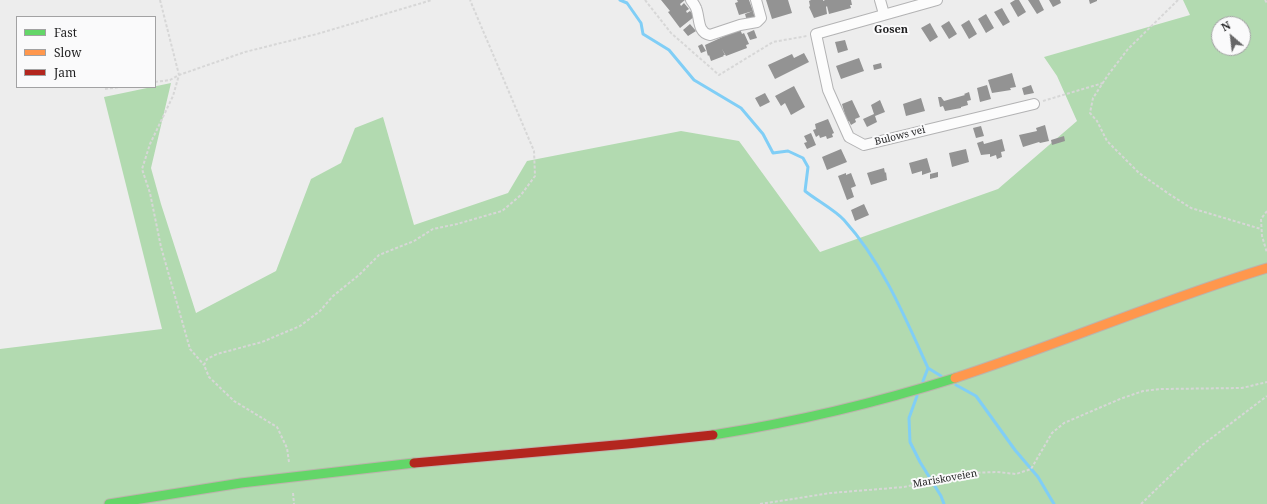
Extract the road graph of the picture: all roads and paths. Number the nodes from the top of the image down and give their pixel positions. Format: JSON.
{"nodes":[{"id":1,"x":160,"y":0,"type":"edge"},
{"id":2,"x":432,"y":0,"type":"edge"},
{"id":3,"x":470,"y":0,"type":"edge"},
{"id":4,"x":645,"y":0,"type":"edge"},
{"id":5,"x":691,"y":0,"type":"edge"},
{"id":6,"x":756,"y":0,"type":"edge"},
{"id":7,"x":880,"y":0,"type":"edge"},
{"id":8,"x":937,"y":0,"type":"edge"},
{"id":9,"x":1178,"y":0,"type":"edge"},
{"id":10,"x":1265,"y":0,"type":"edge"},
{"id":11,"x":1267,"y":3,"type":"edge"},
{"id":12,"x":884,"y":14,"type":"junction"},
{"id":13,"x":816,"y":34,"type":"junction"},
{"id":14,"x":179,"y":75,"type":"junction"},
{"id":15,"x":156,"y":82,"type":"edge"},
{"id":16,"x":1103,"y":83,"type":"junction"},
{"id":17,"x":112,"y":88,"type":"edge"},
{"id":18,"x":105,"y":89,"type":"dead end"},
{"id":19,"x":1034,"y":104,"type":"joint"},
{"id":20,"x":1267,"y":211,"type":"edge"},
{"id":21,"x":1261,"y":229,"type":"junction"},
{"id":22,"x":1267,"y":253,"type":"edge"},
{"id":23,"x":1266,"y":272,"type":"edge"},
{"id":24,"x":204,"y":365,"type":"junction"},
{"id":25,"x":1267,"y":382,"type":"edge"},
{"id":26,"x":1267,"y":396,"type":"edge"},
{"id":27,"x":289,"y":464,"type":"dead end"},
{"id":28,"x":293,"y":493,"type":"dead end"},
{"id":29,"x":109,"y":504,"type":"edge"},
{"id":30,"x":153,"y":504,"type":"edge"},
{"id":31,"x":294,"y":504,"type":"edge"},
{"id":32,"x":760,"y":504,"type":"edge"},
{"id":33,"x":1141,"y":504,"type":"edge"}],
"edges":[{"from":1,"to":14,"type":"path"},
{"from":2,"to":14,"type":"path"},
{"from":3,"to":24,"type":"path"},
{"from":4,"to":13,"type":"path"},
{"from":5,"to":6,"type":"street"},
{"from":7,"to":12,"type":"street"},
{"from":8,"to":12,"type":"street"},
{"from":9,"to":16,"type":"path"},
{"from":10,"to":11,"type":"path"},
{"from":12,"to":13,"type":"street"},
{"from":13,"to":19,"type":"street","name":"Bulows vei"},
{"from":14,"to":15,"type":"path"},
{"from":14,"to":24,"type":"path"},
{"from":16,"to":19,"type":"path"},
{"from":16,"to":21,"type":"path"},
{"from":17,"to":18,"type":"path"},
{"from":20,"to":21,"type":"path"},
{"from":21,"to":22,"type":"path"},
{"from":23,"to":29,"type":"highway"},
{"from":23,"to":30,"type":"highway"},
{"from":24,"to":27,"type":"path"},
{"from":25,"to":32,"type":"path","name":"Mariskoveien"},
{"from":26,"to":33,"type":"path"},
{"from":28,"to":31,"type":"path"}]}
